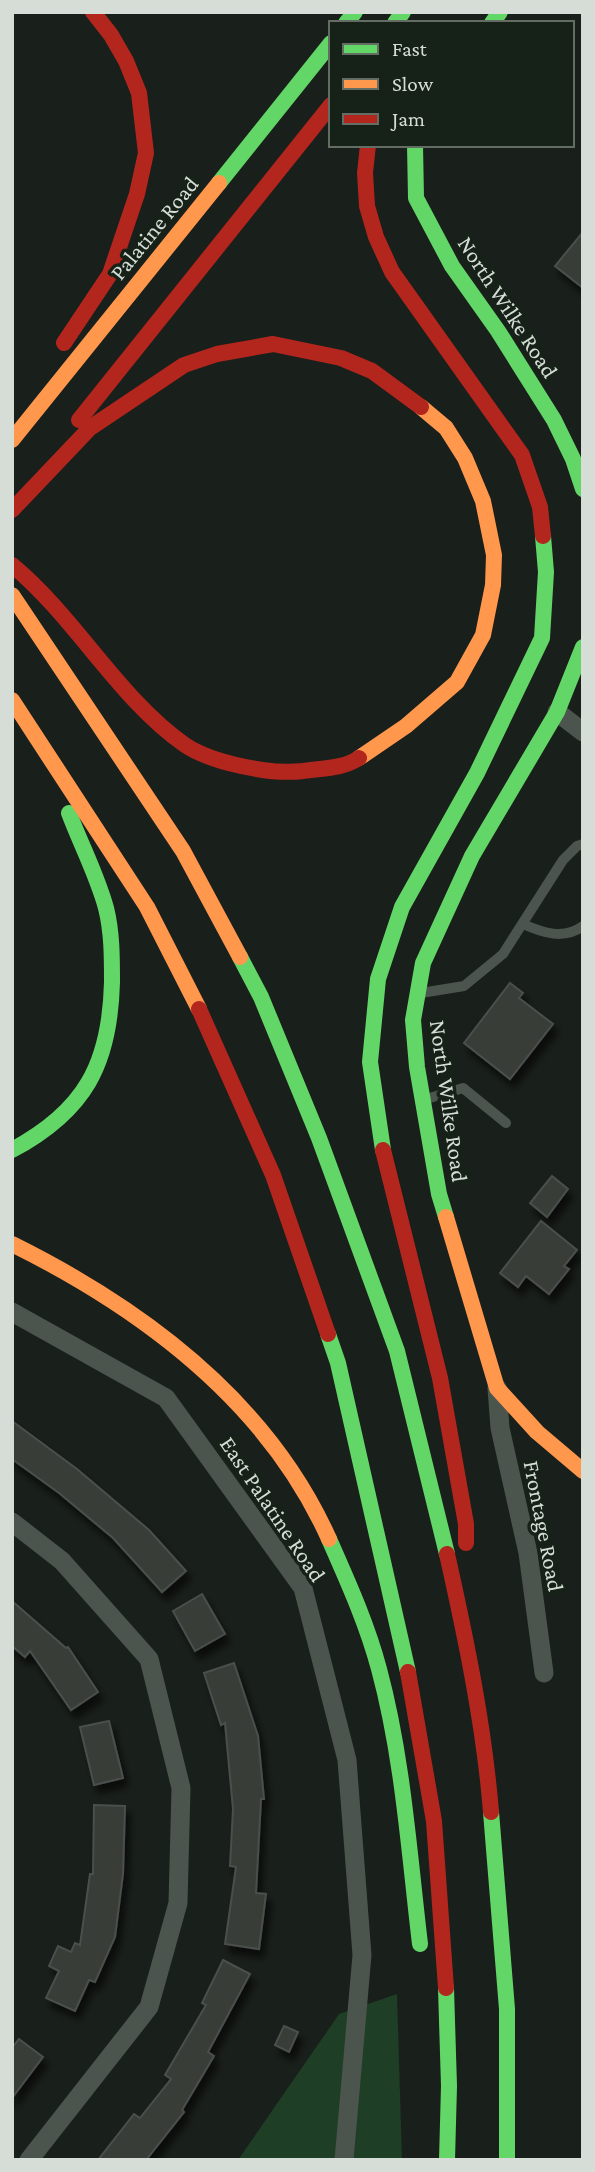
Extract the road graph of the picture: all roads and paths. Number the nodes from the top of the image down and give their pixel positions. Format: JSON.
{"nodes":[{"id":1,"x":93,"y":12,"type":"edge"},
{"id":2,"x":329,"y":45,"type":"edge"},
{"id":3,"x":329,"y":108,"type":"edge"},
{"id":4,"x":368,"y":147,"type":"edge"},
{"id":5,"x":415,"y":147,"type":"edge"},
{"id":6,"x":57,"y":353,"type":"dead end"},
{"id":7,"x":35,"y":386,"type":"dead end"},
{"id":8,"x":12,"y":420,"type":"edge"},
{"id":9,"x":12,"y":440,"type":"edge"},
{"id":10,"x":583,"y":489,"type":"edge"},
{"id":11,"x":12,"y":502,"type":"edge"},
{"id":12,"x":12,"y":510,"type":"edge"},
{"id":13,"x":12,"y":565,"type":"edge"},
{"id":14,"x":16,"y":600,"type":"edge"},
{"id":15,"x":583,"y":647,"type":"edge"},
{"id":16,"x":12,"y":700,"type":"edge"},
{"id":17,"x":557,"y":712,"type":"junction"},
{"id":18,"x":583,"y":732,"type":"edge"},
{"id":19,"x":48,"y":753,"type":"junction"},
{"id":20,"x":583,"y":844,"type":"edge"},
{"id":21,"x":523,"y":924,"type":"junction"},
{"id":22,"x":583,"y":926,"type":"edge"},
{"id":23,"x":417,"y":993,"type":"junction"},
{"id":24,"x":423,"y":1100,"type":"junction"},
{"id":25,"x":506,"y":1123,"type":"dead end"},
{"id":26,"x":12,"y":1150,"type":"edge"},
{"id":27,"x":12,"y":1244,"type":"edge"},
{"id":28,"x":12,"y":1312,"type":"edge"},
{"id":29,"x":497,"y":1388,"type":"junction"},
{"id":30,"x":583,"y":1471,"type":"edge"},
{"id":31,"x":12,"y":1522,"type":"edge"},
{"id":32,"x":467,"y":1642,"type":"junction"},
{"id":33,"x":544,"y":1673,"type":"dead end"},
{"id":34,"x":421,"y":1957,"type":"dead end"},
{"id":35,"x":432,"y":2137,"type":"dead end"},
{"id":36,"x":29,"y":2160,"type":"edge"},
{"id":37,"x":344,"y":2160,"type":"edge"},
{"id":38,"x":437,"y":2160,"type":"edge"},
{"id":39,"x":447,"y":2160,"type":"edge"},
{"id":40,"x":507,"y":2160,"type":"edge"}],
"edges":[{"from":1,"to":6,"type":"main road"},
{"from":2,"to":9,"type":"main road","name":"Palatine Road"},
{"from":3,"to":11,"type":"main road"},
{"from":4,"to":32,"type":"main road"},
{"from":5,"to":10,"type":"main road","name":"North Wilke Road"},
{"from":7,"to":8,"type":"main road"},
{"from":12,"to":13,"type":"main road"},
{"from":14,"to":32,"type":"main road"},
{"from":15,"to":17,"type":"main road","name":"North Wilke Road"},
{"from":16,"to":19,"type":"main road"},
{"from":17,"to":18,"type":"street"},
{"from":17,"to":23,"type":"main road","name":"North Wilke Road"},
{"from":19,"to":26,"type":"main road"},
{"from":19,"to":39,"type":"main road"},
{"from":20,"to":21,"type":"lane"},
{"from":21,"to":22,"type":"lane"},
{"from":21,"to":23,"type":"lane"},
{"from":23,"to":24,"type":"main road","name":"North Wilke Road"},
{"from":24,"to":25,"type":"lane"},
{"from":24,"to":29,"type":"main road","name":"North Wilke Road"},
{"from":27,"to":34,"type":"main road"},
{"from":28,"to":37,"type":"street","name":"East Palatine Road"},
{"from":29,"to":30,"type":"main road","name":"North Wilke Road"},
{"from":29,"to":33,"type":"street","name":"Frontage Road"},
{"from":31,"to":36,"type":"street"},
{"from":32,"to":40,"type":"main road"},
{"from":35,"to":38,"type":"main road"}]}
